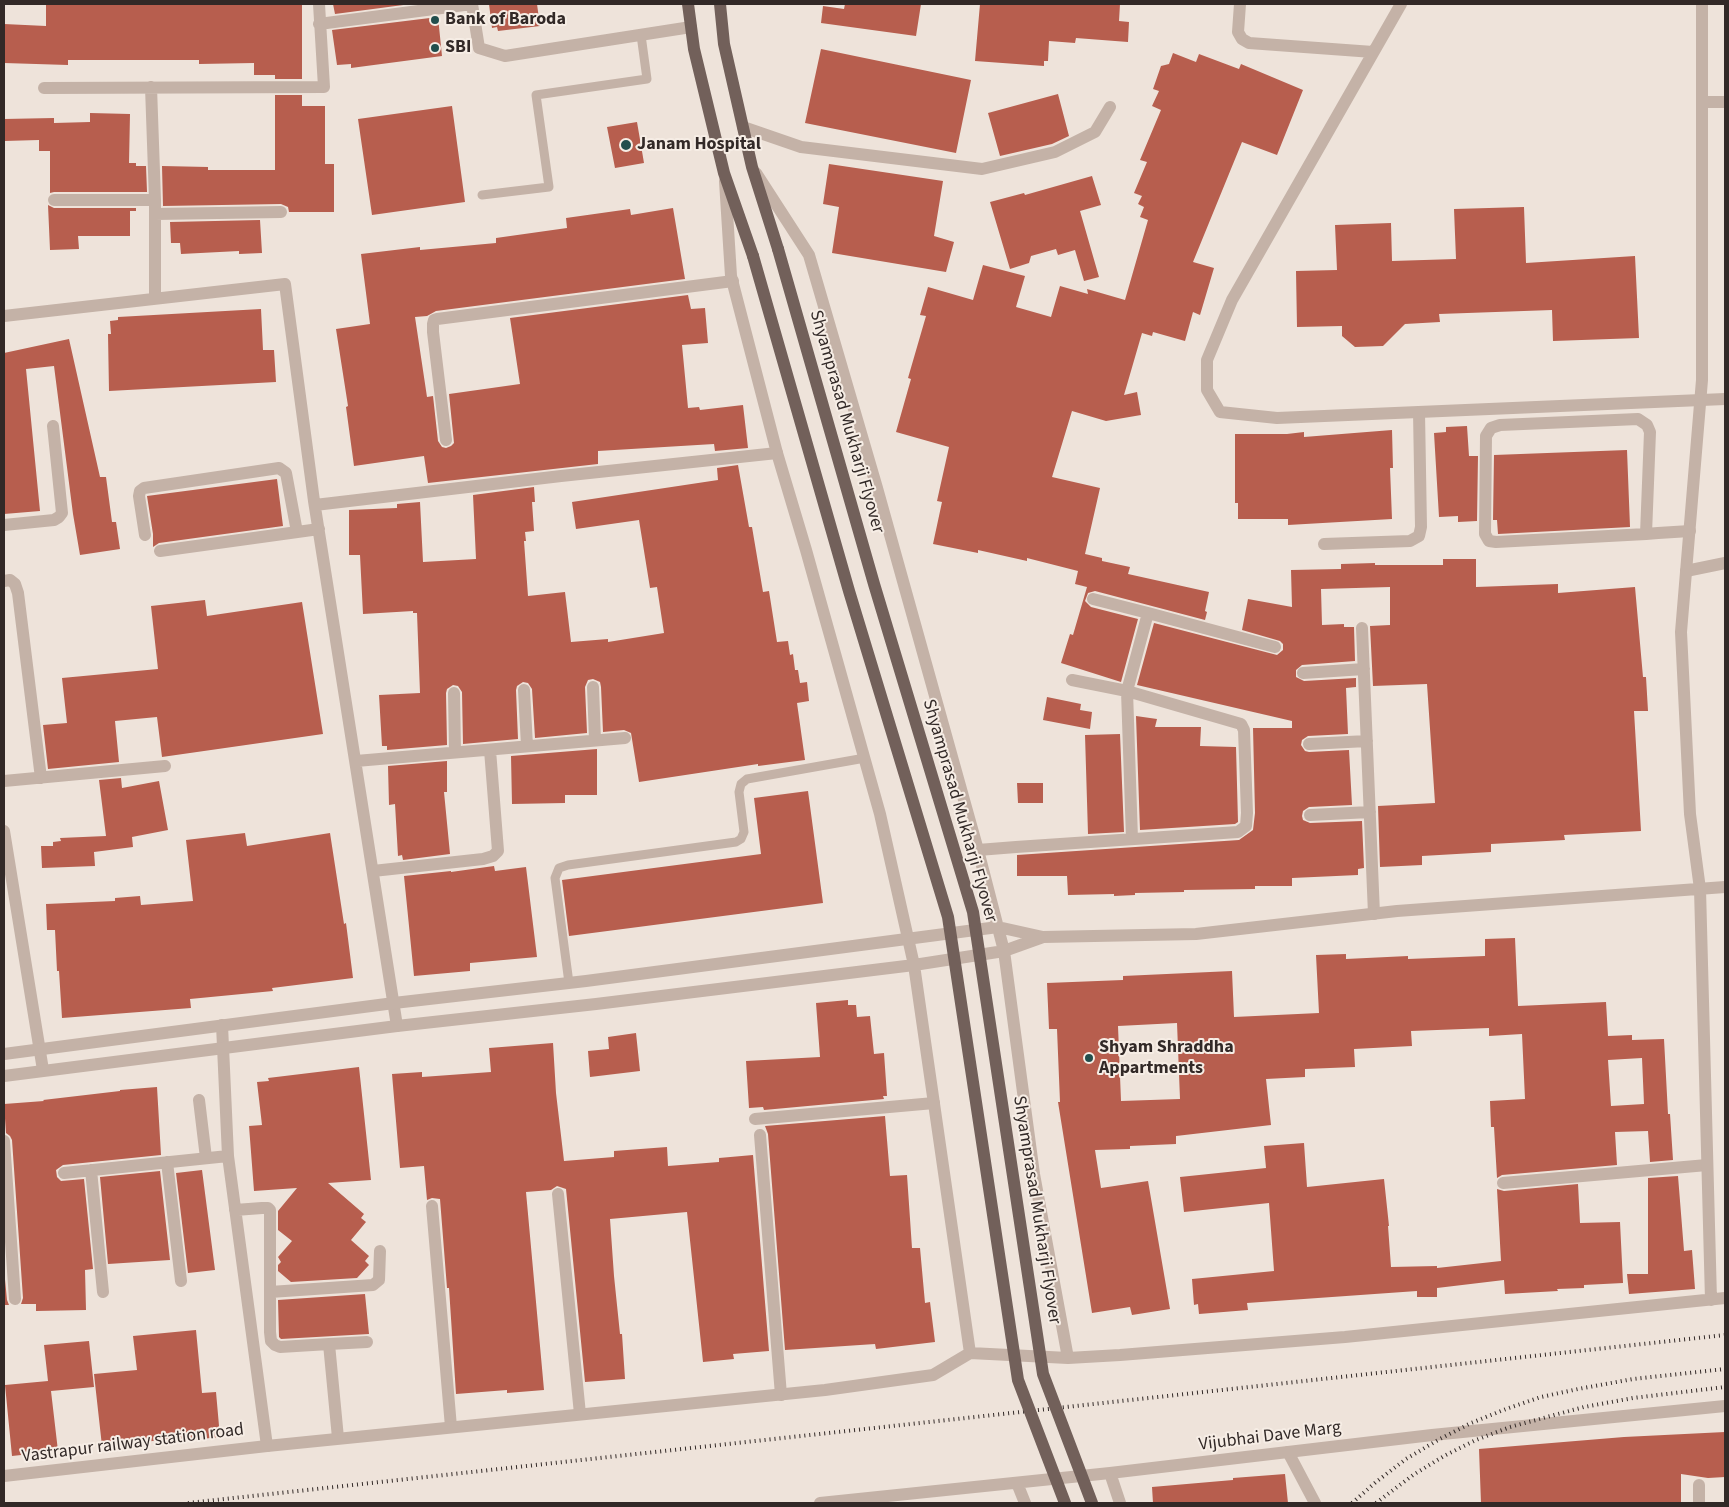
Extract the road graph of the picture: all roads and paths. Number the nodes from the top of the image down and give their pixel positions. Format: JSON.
{"nodes":[{"id":1,"x":319,"y":4,"type":"edge"},
{"id":2,"x":472,"y":4,"type":"edge"},
{"id":3,"x":688,"y":4,"type":"edge"},
{"id":4,"x":720,"y":4,"type":"edge"},
{"id":5,"x":1240,"y":4,"type":"edge"},
{"id":6,"x":1401,"y":4,"type":"edge"},
{"id":7,"x":1702,"y":4,"type":"edge"},
{"id":8,"x":319,"y":24,"type":"junction"},
{"id":9,"x":691,"y":27,"type":"junction"},
{"id":10,"x":641,"y":35,"type":"junction"},
{"id":11,"x":1373,"y":52,"type":"junction"},
{"id":12,"x":44,"y":88,"type":"dead end"},
{"id":13,"x":151,"y":88,"type":"junction"},
{"id":14,"x":1702,"y":102,"type":"junction"},
{"id":15,"x":1725,"y":102,"type":"edge"},
{"id":16,"x":1110,"y":107,"type":"dead end"},
{"id":17,"x":743,"y":127,"type":"junction"},
{"id":18,"x":752,"y":167,"type":"junction"},
{"id":19,"x":724,"y":173,"type":"junction"},
{"id":20,"x":482,"y":195,"type":"dead end"},
{"id":21,"x":54,"y":200,"type":"dead end"},
{"id":22,"x":155,"y":200,"type":"junction"},
{"id":23,"x":281,"y":212,"type":"dead end"},
{"id":24,"x":155,"y":214,"type":"junction"},
{"id":25,"x":732,"y":281,"type":"junction"},
{"id":26,"x":155,"y":299,"type":"junction"},
{"id":27,"x":4,"y":316,"type":"edge"},
{"id":28,"x":1725,"y":399,"type":"edge"},
{"id":29,"x":1700,"y":400,"type":"junction"},
{"id":30,"x":1419,"y":412,"type":"junction"},
{"id":31,"x":53,"y":426,"type":"dead end"},
{"id":32,"x":446,"y":440,"type":"dead end"},
{"id":33,"x":777,"y":453,"type":"junction"},
{"id":34,"x":316,"y":505,"type":"junction"},
{"id":35,"x":4,"y":525,"type":"edge"},
{"id":36,"x":319,"y":529,"type":"junction"},
{"id":37,"x":1690,"y":531,"type":"junction"},
{"id":38,"x":297,"y":532,"type":"junction"},
{"id":39,"x":1646,"y":534,"type":"junction"},
{"id":40,"x":144,"y":535,"type":"dead end"},
{"id":41,"x":1324,"y":544,"type":"dead end"},
{"id":42,"x":160,"y":551,"type":"dead end"},
{"id":43,"x":1725,"y":563,"type":"edge"},
{"id":44,"x":1686,"y":571,"type":"junction"},
{"id":45,"x":4,"y":581,"type":"edge"},
{"id":46,"x":1093,"y":599,"type":"dead end"},
{"id":47,"x":1148,"y":613,"type":"junction"},
{"id":48,"x":1362,"y":628,"type":"dead end"},
{"id":49,"x":1275,"y":647,"type":"dead end"},
{"id":50,"x":1364,"y":669,"type":"junction"},
{"id":51,"x":1303,"y":673,"type":"dead end"},
{"id":52,"x":1072,"y":680,"type":"dead end"},
{"id":53,"x":593,"y":687,"type":"dead end"},
{"id":54,"x":524,"y":690,"type":"dead end"},
{"id":55,"x":1127,"y":691,"type":"junction"},
{"id":56,"x":454,"y":693,"type":"dead end"},
{"id":57,"x":625,"y":738,"type":"dead end"},
{"id":58,"x":595,"y":740,"type":"junction"},
{"id":59,"x":1367,"y":741,"type":"junction"},
{"id":60,"x":1309,"y":744,"type":"dead end"},
{"id":61,"x":527,"y":746,"type":"junction"},
{"id":62,"x":490,"y":750,"type":"junction"},
{"id":63,"x":455,"y":752,"type":"junction"},
{"id":64,"x":864,"y":758,"type":"junction"},
{"id":65,"x":356,"y":761,"type":"junction"},
{"id":66,"x":165,"y":766,"type":"dead end"},
{"id":67,"x":41,"y":778,"type":"junction"},
{"id":68,"x":4,"y":781,"type":"edge"},
{"id":69,"x":1370,"y":812,"type":"junction"},
{"id":70,"x":1310,"y":815,"type":"dead end"},
{"id":71,"x":4,"y":831,"type":"edge"},
{"id":72,"x":1132,"y":839,"type":"junction"},
{"id":73,"x":978,"y":850,"type":"junction"},
{"id":74,"x":373,"y":870,"type":"junction"},
{"id":75,"x":1725,"y":887,"type":"edge"},
{"id":76,"x":1700,"y":889,"type":"junction"},
{"id":77,"x":1374,"y":914,"type":"junction"},
{"id":78,"x":998,"y":927,"type":"junction"},
{"id":79,"x":1042,"y":937,"type":"junction"},
{"id":80,"x":908,"y":939,"type":"junction"},
{"id":81,"x":1004,"y":951,"type":"junction"},
{"id":82,"x":914,"y":965,"type":"junction"},
{"id":83,"x":569,"y":983,"type":"junction"},
{"id":84,"x":394,"y":1003,"type":"junction"},
{"id":85,"x":222,"y":1025,"type":"junction"},
{"id":86,"x":398,"y":1026,"type":"junction"},
{"id":87,"x":223,"y":1047,"type":"junction"},
{"id":88,"x":40,"y":1049,"type":"junction"},
{"id":89,"x":4,"y":1054,"type":"edge"},
{"id":90,"x":43,"y":1070,"type":"junction"},
{"id":91,"x":4,"y":1076,"type":"edge"},
{"id":92,"x":199,"y":1100,"type":"dead end"},
{"id":93,"x":934,"y":1103,"type":"junction"},
{"id":94,"x":755,"y":1119,"type":"dead end"},
{"id":95,"x":760,"y":1135,"type":"dead end"},
{"id":96,"x":4,"y":1140,"type":"edge"},
{"id":97,"x":228,"y":1156,"type":"junction"},
{"id":98,"x":206,"y":1158,"type":"junction"},
{"id":99,"x":167,"y":1162,"type":"junction"},
{"id":100,"x":1707,"y":1165,"type":"junction"},
{"id":101,"x":91,"y":1170,"type":"junction"},
{"id":102,"x":64,"y":1173,"type":"dead end"},
{"id":103,"x":1503,"y":1183,"type":"dead end"},
{"id":104,"x":558,"y":1194,"type":"dead end"},
{"id":105,"x":432,"y":1206,"type":"dead end"},
{"id":106,"x":235,"y":1210,"type":"junction"},
{"id":107,"x":380,"y":1251,"type":"dead end"},
{"id":108,"x":180,"y":1281,"type":"dead end"},
{"id":109,"x":103,"y":1292,"type":"dead end"},
{"id":110,"x":270,"y":1292,"type":"junction"},
{"id":111,"x":1725,"y":1298,"type":"edge"},
{"id":112,"x":15,"y":1299,"type":"dead end"},
{"id":113,"x":1711,"y":1300,"type":"junction"},
{"id":114,"x":367,"y":1342,"type":"dead end"},
{"id":115,"x":329,"y":1344,"type":"junction"},
{"id":116,"x":970,"y":1353,"type":"junction"},
{"id":117,"x":1068,"y":1358,"type":"junction"},
{"id":118,"x":781,"y":1395,"type":"junction"},
{"id":119,"x":1725,"y":1406,"type":"edge"},
{"id":120,"x":580,"y":1414,"type":"junction"},
{"id":121,"x":451,"y":1427,"type":"junction"},
{"id":122,"x":338,"y":1438,"type":"junction"},
{"id":123,"x":267,"y":1446,"type":"junction"},
{"id":124,"x":1288,"y":1452,"type":"junction"},
{"id":125,"x":1110,"y":1473,"type":"junction"},
{"id":126,"x":4,"y":1476,"type":"edge"},
{"id":127,"x":1017,"y":1483,"type":"junction"},
{"id":128,"x":1699,"y":1485,"type":"dead end"},
{"id":129,"x":820,"y":1503,"type":"edge"},
{"id":130,"x":1024,"y":1503,"type":"edge"},
{"id":131,"x":1065,"y":1503,"type":"edge"},
{"id":132,"x":1092,"y":1503,"type":"edge"},
{"id":133,"x":1120,"y":1503,"type":"edge"},
{"id":134,"x":1315,"y":1503,"type":"edge"},
{"id":135,"x":1700,"y":1503,"type":"edge"}],
"edges":[{"from":1,"to":8,"type":"street"},
{"from":2,"to":8,"type":"street"},
{"from":2,"to":10,"type":"street"},
{"from":3,"to":9,"type":"main road"},
{"from":4,"to":17,"type":"main road","name":"Shyamprasad Mukharji Flyover"},
{"from":5,"to":11,"type":"street"},
{"from":6,"to":11,"type":"street"},
{"from":7,"to":14,"type":"street"},
{"from":8,"to":13,"type":"street"},
{"from":9,"to":10,"type":"street"},
{"from":9,"to":19,"type":"main road"},
{"from":10,"to":20,"type":"lane"},
{"from":11,"to":30,"type":"street"},
{"from":12,"to":13,"type":"street"},
{"from":13,"to":22,"type":"street"},
{"from":14,"to":15,"type":"street"},
{"from":14,"to":29,"type":"street"},
{"from":16,"to":17,"type":"street"},
{"from":17,"to":18,"type":"main road","name":"Shyamprasad Mukharji Flyover"},
{"from":18,"to":73,"type":"street"},
{"from":18,"to":132,"type":"main road","name":"Shyamprasad Mukharji Flyover","bridge":true},
{"from":19,"to":25,"type":"street"},
{"from":19,"to":131,"type":"main road","bridge":true},
{"from":21,"to":22,"type":"street"},
{"from":22,"to":24,"type":"street"},
{"from":23,"to":24,"type":"street"},
{"from":24,"to":26,"type":"street"},
{"from":25,"to":32,"type":"street"},
{"from":25,"to":33,"type":"street"},
{"from":26,"to":27,"type":"street"},
{"from":26,"to":34,"type":"street"},
{"from":28,"to":29,"type":"street"},
{"from":29,"to":30,"type":"street"},
{"from":29,"to":37,"type":"street"},
{"from":30,"to":41,"type":"street"},
{"from":31,"to":35,"type":"street"},
{"from":33,"to":34,"type":"street"},
{"from":33,"to":64,"type":"street"},
{"from":34,"to":36,"type":"street"},
{"from":36,"to":38,"type":"street"},
{"from":36,"to":65,"type":"street"},
{"from":37,"to":39,"type":"street"},
{"from":37,"to":44,"type":"street"},
{"from":38,"to":40,"type":"street"},
{"from":38,"to":42,"type":"street"},
{"from":39,"to":39,"type":"street"},
{"from":43,"to":44,"type":"street"},
{"from":44,"to":76,"type":"street"},
{"from":45,"to":67,"type":"street"},
{"from":46,"to":47,"type":"street"},
{"from":47,"to":49,"type":"street"},
{"from":47,"to":55,"type":"street"},
{"from":48,"to":50,"type":"street"},
{"from":50,"to":51,"type":"street"},
{"from":50,"to":59,"type":"street"},
{"from":52,"to":55,"type":"street"},
{"from":53,"to":58,"type":"street"},
{"from":54,"to":61,"type":"street"},
{"from":55,"to":72,"type":"street"},
{"from":55,"to":72,"type":"street"},
{"from":56,"to":63,"type":"street"},
{"from":57,"to":58,"type":"street"},
{"from":58,"to":61,"type":"street"},
{"from":59,"to":60,"type":"street"},
{"from":59,"to":69,"type":"street"},
{"from":61,"to":62,"type":"street"},
{"from":62,"to":63,"type":"street"},
{"from":62,"to":74,"type":"street"},
{"from":63,"to":65,"type":"street"},
{"from":64,"to":80,"type":"street"},
{"from":64,"to":83,"type":"lane"},
{"from":65,"to":74,"type":"street"},
{"from":66,"to":67,"type":"street"},
{"from":67,"to":68,"type":"street"},
{"from":69,"to":70,"type":"street"},
{"from":69,"to":77,"type":"street"},
{"from":71,"to":88,"type":"street"},
{"from":72,"to":73,"type":"street"},
{"from":73,"to":78,"type":"street"},
{"from":74,"to":84,"type":"street"},
{"from":75,"to":76,"type":"street"},
{"from":76,"to":77,"type":"street"},
{"from":76,"to":100,"type":"street"},
{"from":77,"to":79,"type":"street"},
{"from":78,"to":79,"type":"street"},
{"from":78,"to":80,"type":"street"},
{"from":78,"to":81,"type":"street"},
{"from":79,"to":81,"type":"street"},
{"from":80,"to":82,"type":"street"},
{"from":80,"to":83,"type":"street"},
{"from":81,"to":82,"type":"street"},
{"from":81,"to":117,"type":"street"},
{"from":82,"to":86,"type":"street"},
{"from":82,"to":93,"type":"street"},
{"from":83,"to":84,"type":"street"},
{"from":84,"to":85,"type":"street"},
{"from":84,"to":86,"type":"street"},
{"from":85,"to":87,"type":"street"},
{"from":85,"to":88,"type":"street"},
{"from":86,"to":87,"type":"street"},
{"from":87,"to":90,"type":"street"},
{"from":87,"to":97,"type":"street"},
{"from":88,"to":89,"type":"street"},
{"from":88,"to":90,"type":"street"},
{"from":90,"to":91,"type":"street"},
{"from":92,"to":98,"type":"street"},
{"from":93,"to":94,"type":"street"},
{"from":93,"to":116,"type":"street"},
{"from":95,"to":118,"type":"street"},
{"from":96,"to":112,"type":"street"},
{"from":97,"to":98,"type":"street"},
{"from":97,"to":106,"type":"street"},
{"from":98,"to":99,"type":"street"},
{"from":99,"to":101,"type":"street"},
{"from":99,"to":108,"type":"street"},
{"from":100,"to":103,"type":"street"},
{"from":100,"to":113,"type":"street"},
{"from":101,"to":102,"type":"street"},
{"from":101,"to":109,"type":"street"},
{"from":104,"to":120,"type":"street"},
{"from":105,"to":121,"type":"street"},
{"from":106,"to":110,"type":"street"},
{"from":106,"to":123,"type":"street"},
{"from":107,"to":110,"type":"street"},
{"from":110,"to":115,"type":"street"},
{"from":111,"to":113,"type":"street"},
{"from":113,"to":117,"type":"street"},
{"from":114,"to":115,"type":"street"},
{"from":115,"to":122,"type":"street"},
{"from":116,"to":117,"type":"street"},
{"from":116,"to":118,"type":"street","name":"Vastrapur railway station road"},
{"from":118,"to":120,"type":"street","name":"Vastrapur railway station road"},
{"from":119,"to":124,"type":"street","name":"Vijubhai Dave Marg"},
{"from":120,"to":121,"type":"street","name":"Vastrapur railway station road"},
{"from":121,"to":122,"type":"street","name":"Vastrapur railway station road"},
{"from":122,"to":123,"type":"street","name":"Vastrapur railway station road"},
{"from":123,"to":126,"type":"street","name":"Vastrapur railway station road"},
{"from":124,"to":125,"type":"street","name":"Vijubhai Dave Marg"},
{"from":124,"to":134,"type":"street"},
{"from":125,"to":127,"type":"street","name":"Vijubhai Dave Marg"},
{"from":125,"to":133,"type":"street"},
{"from":127,"to":129,"type":"street","name":"Vijubhai Dave Marg"},
{"from":127,"to":130,"type":"street"},
{"from":128,"to":135,"type":"street"}]}
